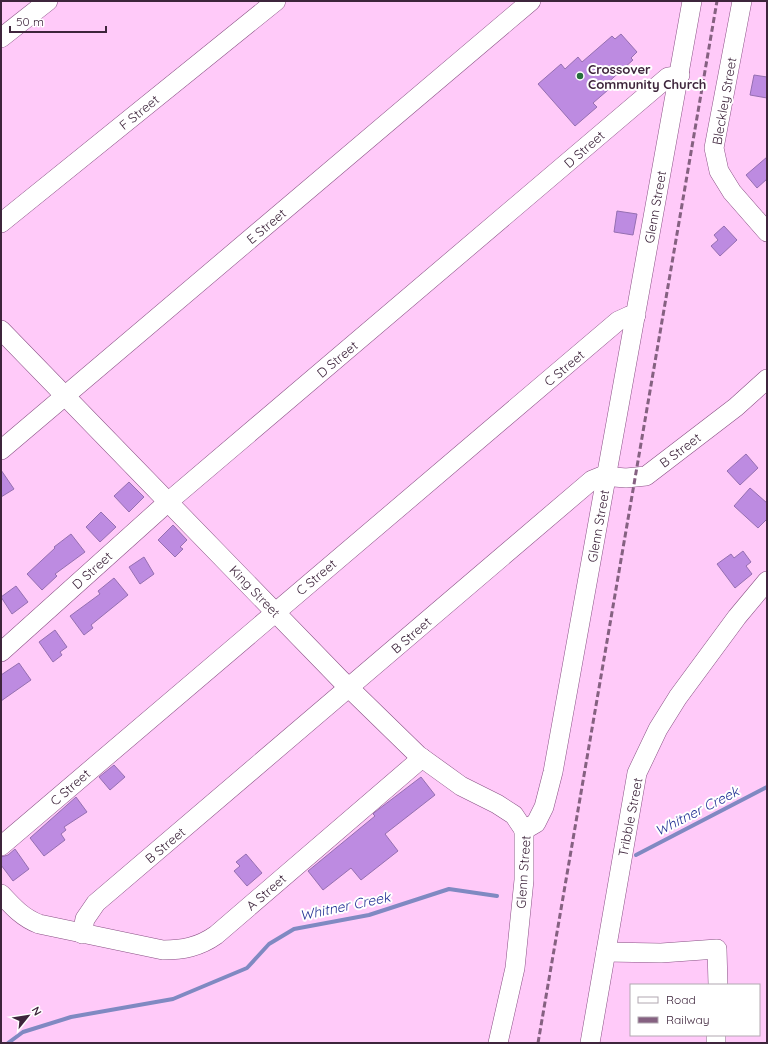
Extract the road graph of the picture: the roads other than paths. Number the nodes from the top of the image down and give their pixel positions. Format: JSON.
{"nodes":[{"id":1,"x":48,"y":1,"type":"edge"},
{"id":2,"x":276,"y":1,"type":"edge"},
{"id":3,"x":531,"y":1,"type":"edge"},
{"id":4,"x":692,"y":1,"type":"edge"},
{"id":5,"x":742,"y":1,"type":"edge"},
{"id":6,"x":1,"y":38,"type":"edge"},
{"id":7,"x":680,"y":75,"type":"junction"},
{"id":8,"x":1,"y":223,"type":"edge"},
{"id":9,"x":767,"y":232,"type":"edge"},
{"id":10,"x":636,"y":315,"type":"junction"},
{"id":11,"x":1,"y":330,"type":"edge"},
{"id":12,"x":767,"y":379,"type":"edge"},
{"id":13,"x":66,"y":396,"type":"junction"},
{"id":14,"x":1,"y":450,"type":"edge"},
{"id":15,"x":607,"y":476,"type":"junction"},
{"id":16,"x":168,"y":502,"type":"junction"},
{"id":17,"x":767,"y":581,"type":"edge"},
{"id":18,"x":276,"y":612,"type":"junction"},
{"id":19,"x":1,"y":652,"type":"edge"},
{"id":20,"x":350,"y":688,"type":"junction"},
{"id":21,"x":422,"y":758,"type":"junction"},
{"id":22,"x":524,"y":830,"type":"junction"},
{"id":23,"x":1,"y":846,"type":"edge"},
{"id":24,"x":1,"y":894,"type":"edge"},
{"id":25,"x":82,"y":934,"type":"junction"},
{"id":26,"x":606,"y":952,"type":"junction"},
{"id":27,"x":718,"y":984,"type":"edge"},
{"id":28,"x":498,"y":1043,"type":"edge"},
{"id":29,"x":590,"y":1043,"type":"edge"}],
"edges":[{"from":1,"to":6,"type":"street"},
{"from":2,"to":8,"type":"street","name":"F Street"},
{"from":3,"to":13,"type":"street","name":"E Street"},
{"from":4,"to":7,"type":"street","name":"Glenn Street"},
{"from":5,"to":9,"type":"street","name":"Bleckley Street"},
{"from":7,"to":10,"type":"street","name":"Glenn Street"},
{"from":7,"to":16,"type":"street","name":"D Street"},
{"from":10,"to":15,"type":"street","name":"Glenn Street"},
{"from":10,"to":18,"type":"street","name":"C Street"},
{"from":11,"to":13,"type":"street","name":"King Street"},
{"from":12,"to":15,"type":"street","name":"B Street"},
{"from":13,"to":14,"type":"street","name":"E Street"},
{"from":13,"to":16,"type":"street","name":"King Street"},
{"from":15,"to":20,"type":"street","name":"B Street"},
{"from":15,"to":22,"type":"street","name":"Glenn Street"},
{"from":16,"to":18,"type":"street","name":"King Street"},
{"from":16,"to":19,"type":"street","name":"D Street"},
{"from":17,"to":26,"type":"street","name":"Tribble Street"},
{"from":18,"to":20,"type":"street","name":"King Street"},
{"from":18,"to":23,"type":"street","name":"C Street"},
{"from":20,"to":21,"type":"street","name":"King Street"},
{"from":20,"to":25,"type":"street","name":"B Street"},
{"from":21,"to":22,"type":"street","name":"King Street"},
{"from":21,"to":25,"type":"street","name":"A Street"},
{"from":22,"to":28,"type":"street","name":"Glenn Street"},
{"from":24,"to":25,"type":"street","name":"A Street"},
{"from":26,"to":27,"type":"street"},
{"from":26,"to":29,"type":"street","name":"Tribble Street"}]}
